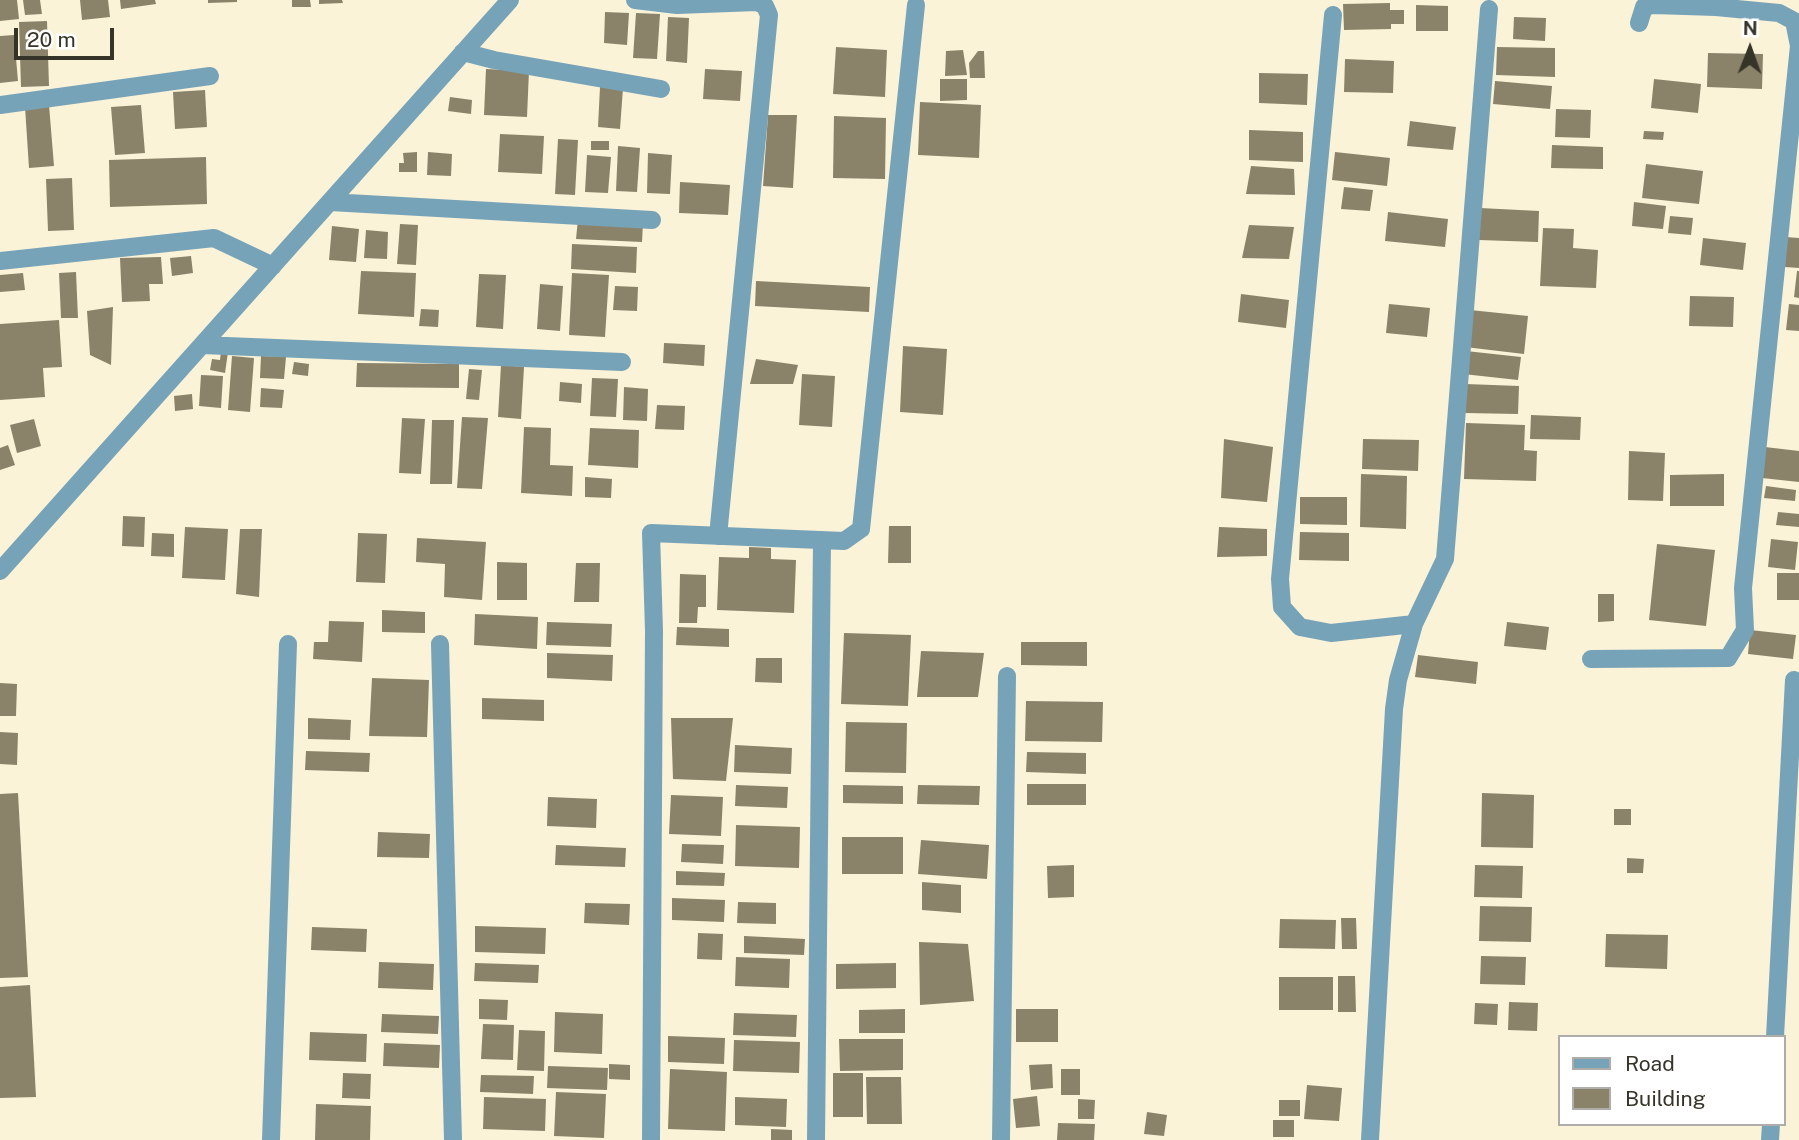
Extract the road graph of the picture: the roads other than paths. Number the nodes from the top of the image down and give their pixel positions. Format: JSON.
{"nodes":[{"id":1,"x":510,"y":0,"type":"edge"},
{"id":2,"x":635,"y":0,"type":"edge"},
{"id":3,"x":916,"y":5,"type":"dead end"},
{"id":4,"x":1489,"y":9,"type":"dead end"},
{"id":5,"x":1334,"y":15,"type":"dead end"},
{"id":6,"x":1639,"y":23,"type":"dead end"},
{"id":7,"x":463,"y":52,"type":"junction"},
{"id":8,"x":210,"y":76,"type":"dead end"},
{"id":9,"x":661,"y":89,"type":"dead end"},
{"id":10,"x":0,"y":105,"type":"edge"},
{"id":11,"x":330,"y":202,"type":"junction"},
{"id":12,"x":652,"y":220,"type":"dead end"},
{"id":13,"x":0,"y":261,"type":"edge"},
{"id":14,"x":273,"y":266,"type":"junction"},
{"id":15,"x":202,"y":345,"type":"junction"},
{"id":16,"x":622,"y":362,"type":"dead end"},
{"id":17,"x":719,"y":536,"type":"junction"},
{"id":18,"x":821,"y":540,"type":"junction"},
{"id":19,"x":0,"y":571,"type":"edge"},
{"id":20,"x":1414,"y":624,"type":"junction"},
{"id":21,"x":288,"y":644,"type":"dead end"},
{"id":22,"x":440,"y":644,"type":"dead end"},
{"id":23,"x":1591,"y":659,"type":"dead end"},
{"id":24,"x":1007,"y":676,"type":"dead end"},
{"id":25,"x":1794,"y":680,"type":"dead end"},
{"id":26,"x":1775,"y":1035,"type":"edge"},
{"id":27,"x":271,"y":1140,"type":"edge"},
{"id":28,"x":453,"y":1140,"type":"edge"},
{"id":29,"x":651,"y":1140,"type":"edge"},
{"id":30,"x":816,"y":1140,"type":"edge"},
{"id":31,"x":1001,"y":1140,"type":"edge"},
{"id":32,"x":1370,"y":1140,"type":"edge"}],
"edges":[{"from":1,"to":7,"type":"street"},
{"from":2,"to":17,"type":"street"},
{"from":3,"to":18,"type":"street"},
{"from":4,"to":20,"type":"street"},
{"from":5,"to":20,"type":"street"},
{"from":6,"to":23,"type":"street"},
{"from":7,"to":9,"type":"street"},
{"from":7,"to":11,"type":"street"},
{"from":8,"to":10,"type":"street"},
{"from":11,"to":12,"type":"street"},
{"from":11,"to":14,"type":"street"},
{"from":13,"to":14,"type":"street"},
{"from":14,"to":15,"type":"street"},
{"from":15,"to":16,"type":"street"},
{"from":15,"to":19,"type":"street"},
{"from":17,"to":18,"type":"street"},
{"from":17,"to":29,"type":"street"},
{"from":18,"to":30,"type":"street"},
{"from":20,"to":32,"type":"street"},
{"from":21,"to":27,"type":"street"},
{"from":22,"to":28,"type":"street"},
{"from":24,"to":31,"type":"street"},
{"from":25,"to":26,"type":"street"}]}
